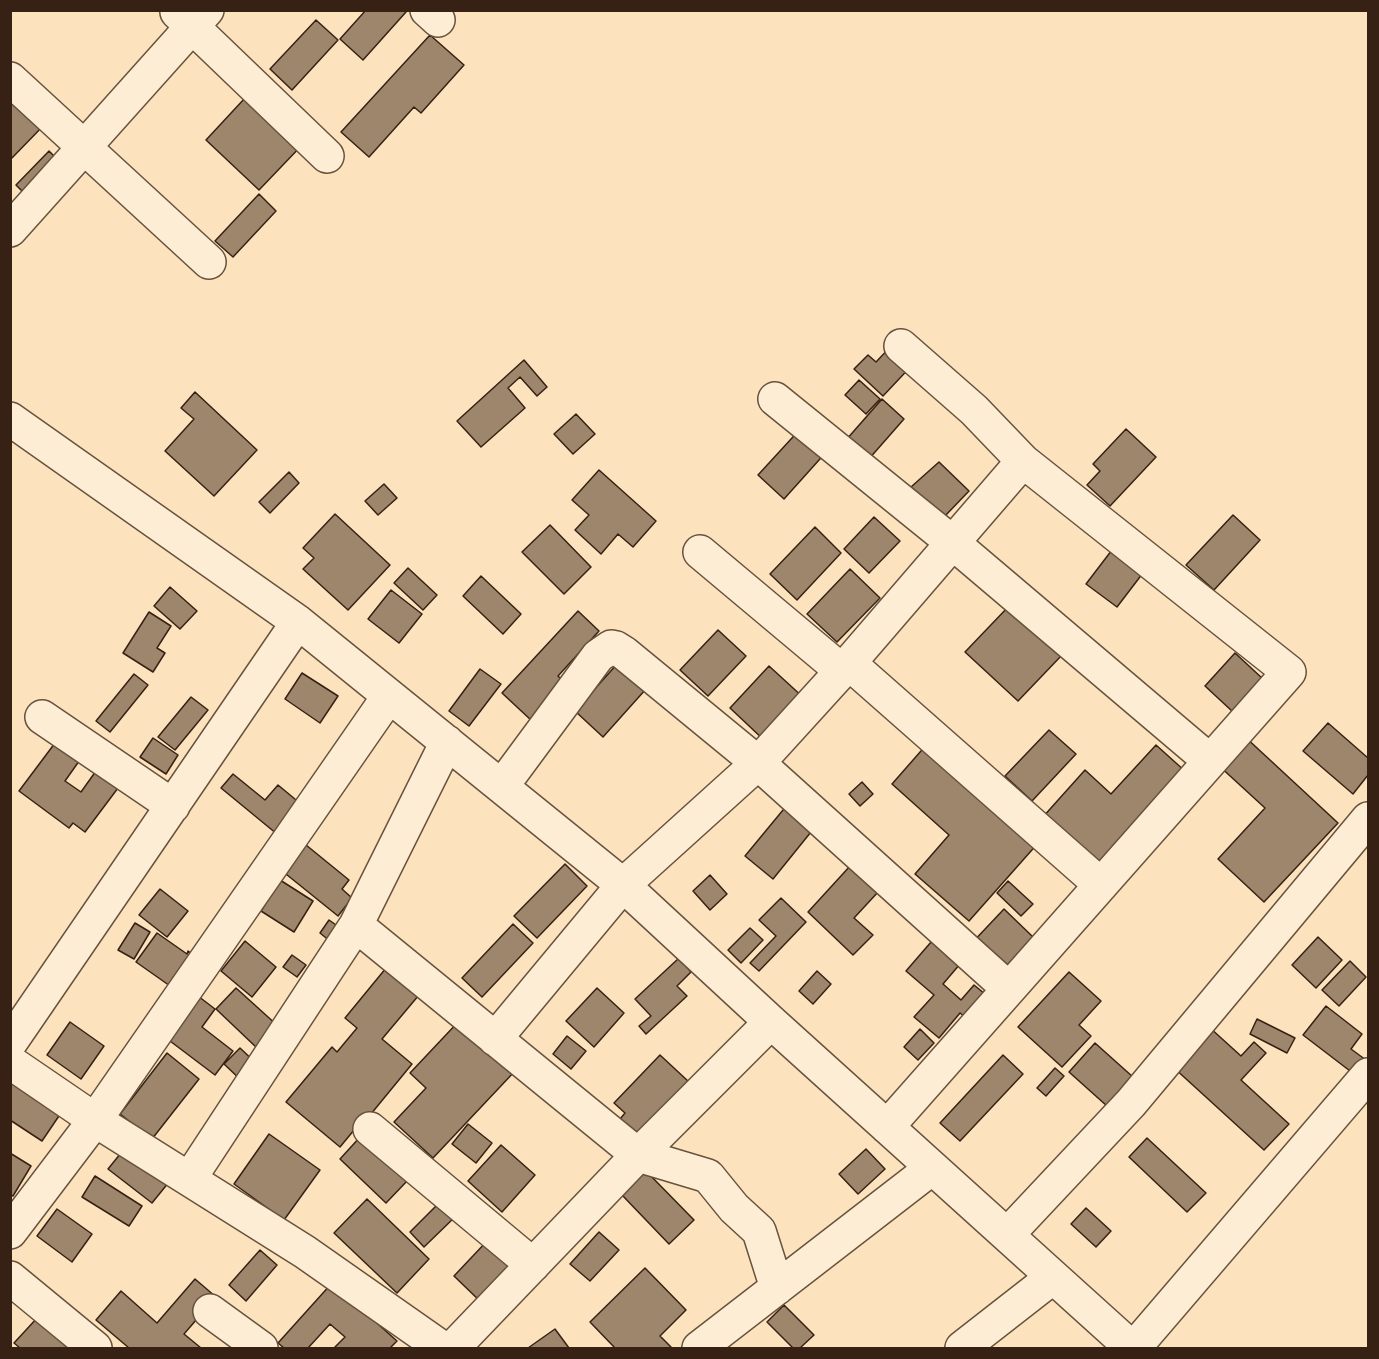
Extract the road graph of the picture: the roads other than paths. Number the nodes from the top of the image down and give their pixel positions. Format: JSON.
{"nodes":[{"id":1,"x":192,"y":16,"type":"edge"},
{"id":2,"x":10,"y":79,"type":"edge"},
{"id":3,"x":84,"y":147,"type":"junction"},
{"id":4,"x":327,"y":156,"type":"dead end"},
{"id":5,"x":10,"y":230,"type":"edge"},
{"id":6,"x":209,"y":262,"type":"dead end"},
{"id":7,"x":901,"y":346,"type":"dead end"},
{"id":8,"x":775,"y":399,"type":"dead end"},
{"id":9,"x":10,"y":418,"type":"edge"},
{"id":10,"x":1023,"y":461,"type":"junction"},
{"id":11,"x":953,"y":543,"type":"junction"},
{"id":12,"x":700,"y":552,"type":"dead end"},
{"id":13,"x":298,"y":622,"type":"junction"},
{"id":14,"x":845,"y":667,"type":"junction"},
{"id":15,"x":389,"y":696,"type":"junction"},
{"id":16,"x":42,"y":717,"type":"dead end"},
{"id":17,"x":447,"y":742,"type":"junction"},
{"id":18,"x":1210,"y":762,"type":"junction"},
{"id":19,"x":758,"y":763,"type":"junction"},
{"id":20,"x":502,"y":786,"type":"junction"},
{"id":21,"x":172,"y":806,"type":"junction"},
{"id":22,"x":1368,"y":819,"type":"edge"},
{"id":23,"x":623,"y":885,"type":"junction"},
{"id":24,"x":1101,"y":885,"type":"junction"},
{"id":25,"x":356,"y":925,"type":"junction"},
{"id":26,"x":1009,"y":989,"type":"junction"},
{"id":27,"x":771,"y":1022,"type":"junction"},
{"id":28,"x":495,"y":1039,"type":"junction"},
{"id":29,"x":10,"y":1043,"type":"edge"},
{"id":30,"x":10,"y":1062,"type":"edge"},
{"id":31,"x":1368,"y":1075,"type":"edge"},
{"id":32,"x":95,"y":1119,"type":"junction"},
{"id":33,"x":887,"y":1127,"type":"junction"},
{"id":34,"x":370,"y":1129,"type":"dead end"},
{"id":35,"x":638,"y":1155,"type":"junction"},
{"id":36,"x":932,"y":1167,"type":"junction"},
{"id":37,"x":190,"y":1178,"type":"junction"},
{"id":38,"x":10,"y":1232,"type":"edge"},
{"id":39,"x":1007,"y":1235,"type":"junction"},
{"id":40,"x":533,"y":1265,"type":"junction"},
{"id":41,"x":1053,"y":1277,"type":"junction"},
{"id":42,"x":777,"y":1287,"type":"junction"},
{"id":43,"x":15,"y":1292,"type":"edge"},
{"id":44,"x":210,"y":1311,"type":"dead end"},
{"id":45,"x":1119,"y":1345,"type":"edge"},
{"id":46,"x":95,"y":1348,"type":"edge"},
{"id":47,"x":261,"y":1348,"type":"edge"},
{"id":48,"x":442,"y":1348,"type":"edge"},
{"id":49,"x":453,"y":1348,"type":"edge"},
{"id":50,"x":699,"y":1348,"type":"edge"},
{"id":51,"x":962,"y":1348,"type":"edge"}],
"edges":[{"from":1,"to":3,"type":"street"},
{"from":1,"to":4,"type":"street"},
{"from":2,"to":3,"type":"street"},
{"from":3,"to":5,"type":"street"},
{"from":3,"to":6,"type":"street"},
{"from":7,"to":10,"type":"street"},
{"from":8,"to":11,"type":"street"},
{"from":9,"to":13,"type":"street"},
{"from":10,"to":11,"type":"street"},
{"from":10,"to":18,"type":"street"},
{"from":11,"to":14,"type":"street"},
{"from":11,"to":18,"type":"street"},
{"from":12,"to":14,"type":"street"},
{"from":13,"to":15,"type":"street"},
{"from":13,"to":21,"type":"street"},
{"from":14,"to":19,"type":"street"},
{"from":14,"to":24,"type":"street"},
{"from":15,"to":17,"type":"street"},
{"from":15,"to":32,"type":"street"},
{"from":16,"to":21,"type":"street"},
{"from":17,"to":20,"type":"street"},
{"from":17,"to":25,"type":"street"},
{"from":18,"to":24,"type":"street"},
{"from":19,"to":20,"type":"street"},
{"from":19,"to":23,"type":"street"},
{"from":19,"to":26,"type":"street"},
{"from":20,"to":23,"type":"street"},
{"from":21,"to":29,"type":"street"},
{"from":22,"to":39,"type":"street"},
{"from":23,"to":27,"type":"street"},
{"from":23,"to":28,"type":"street"},
{"from":24,"to":26,"type":"street"},
{"from":25,"to":28,"type":"street"},
{"from":25,"to":37,"type":"street"},
{"from":26,"to":33,"type":"street"},
{"from":27,"to":33,"type":"street"},
{"from":27,"to":35,"type":"street"},
{"from":28,"to":35,"type":"street"},
{"from":30,"to":32,"type":"street"},
{"from":31,"to":45,"type":"street"},
{"from":32,"to":37,"type":"street"},
{"from":32,"to":38,"type":"street"},
{"from":33,"to":36,"type":"street"},
{"from":34,"to":40,"type":"street"},
{"from":35,"to":40,"type":"street"},
{"from":35,"to":42,"type":"street"},
{"from":36,"to":39,"type":"street"},
{"from":36,"to":42,"type":"street"},
{"from":37,"to":48,"type":"street"},
{"from":39,"to":41,"type":"street"},
{"from":40,"to":49,"type":"street"},
{"from":41,"to":45,"type":"street"},
{"from":41,"to":51,"type":"street"},
{"from":42,"to":50,"type":"street"},
{"from":43,"to":46,"type":"street"},
{"from":44,"to":47,"type":"street"}]}
